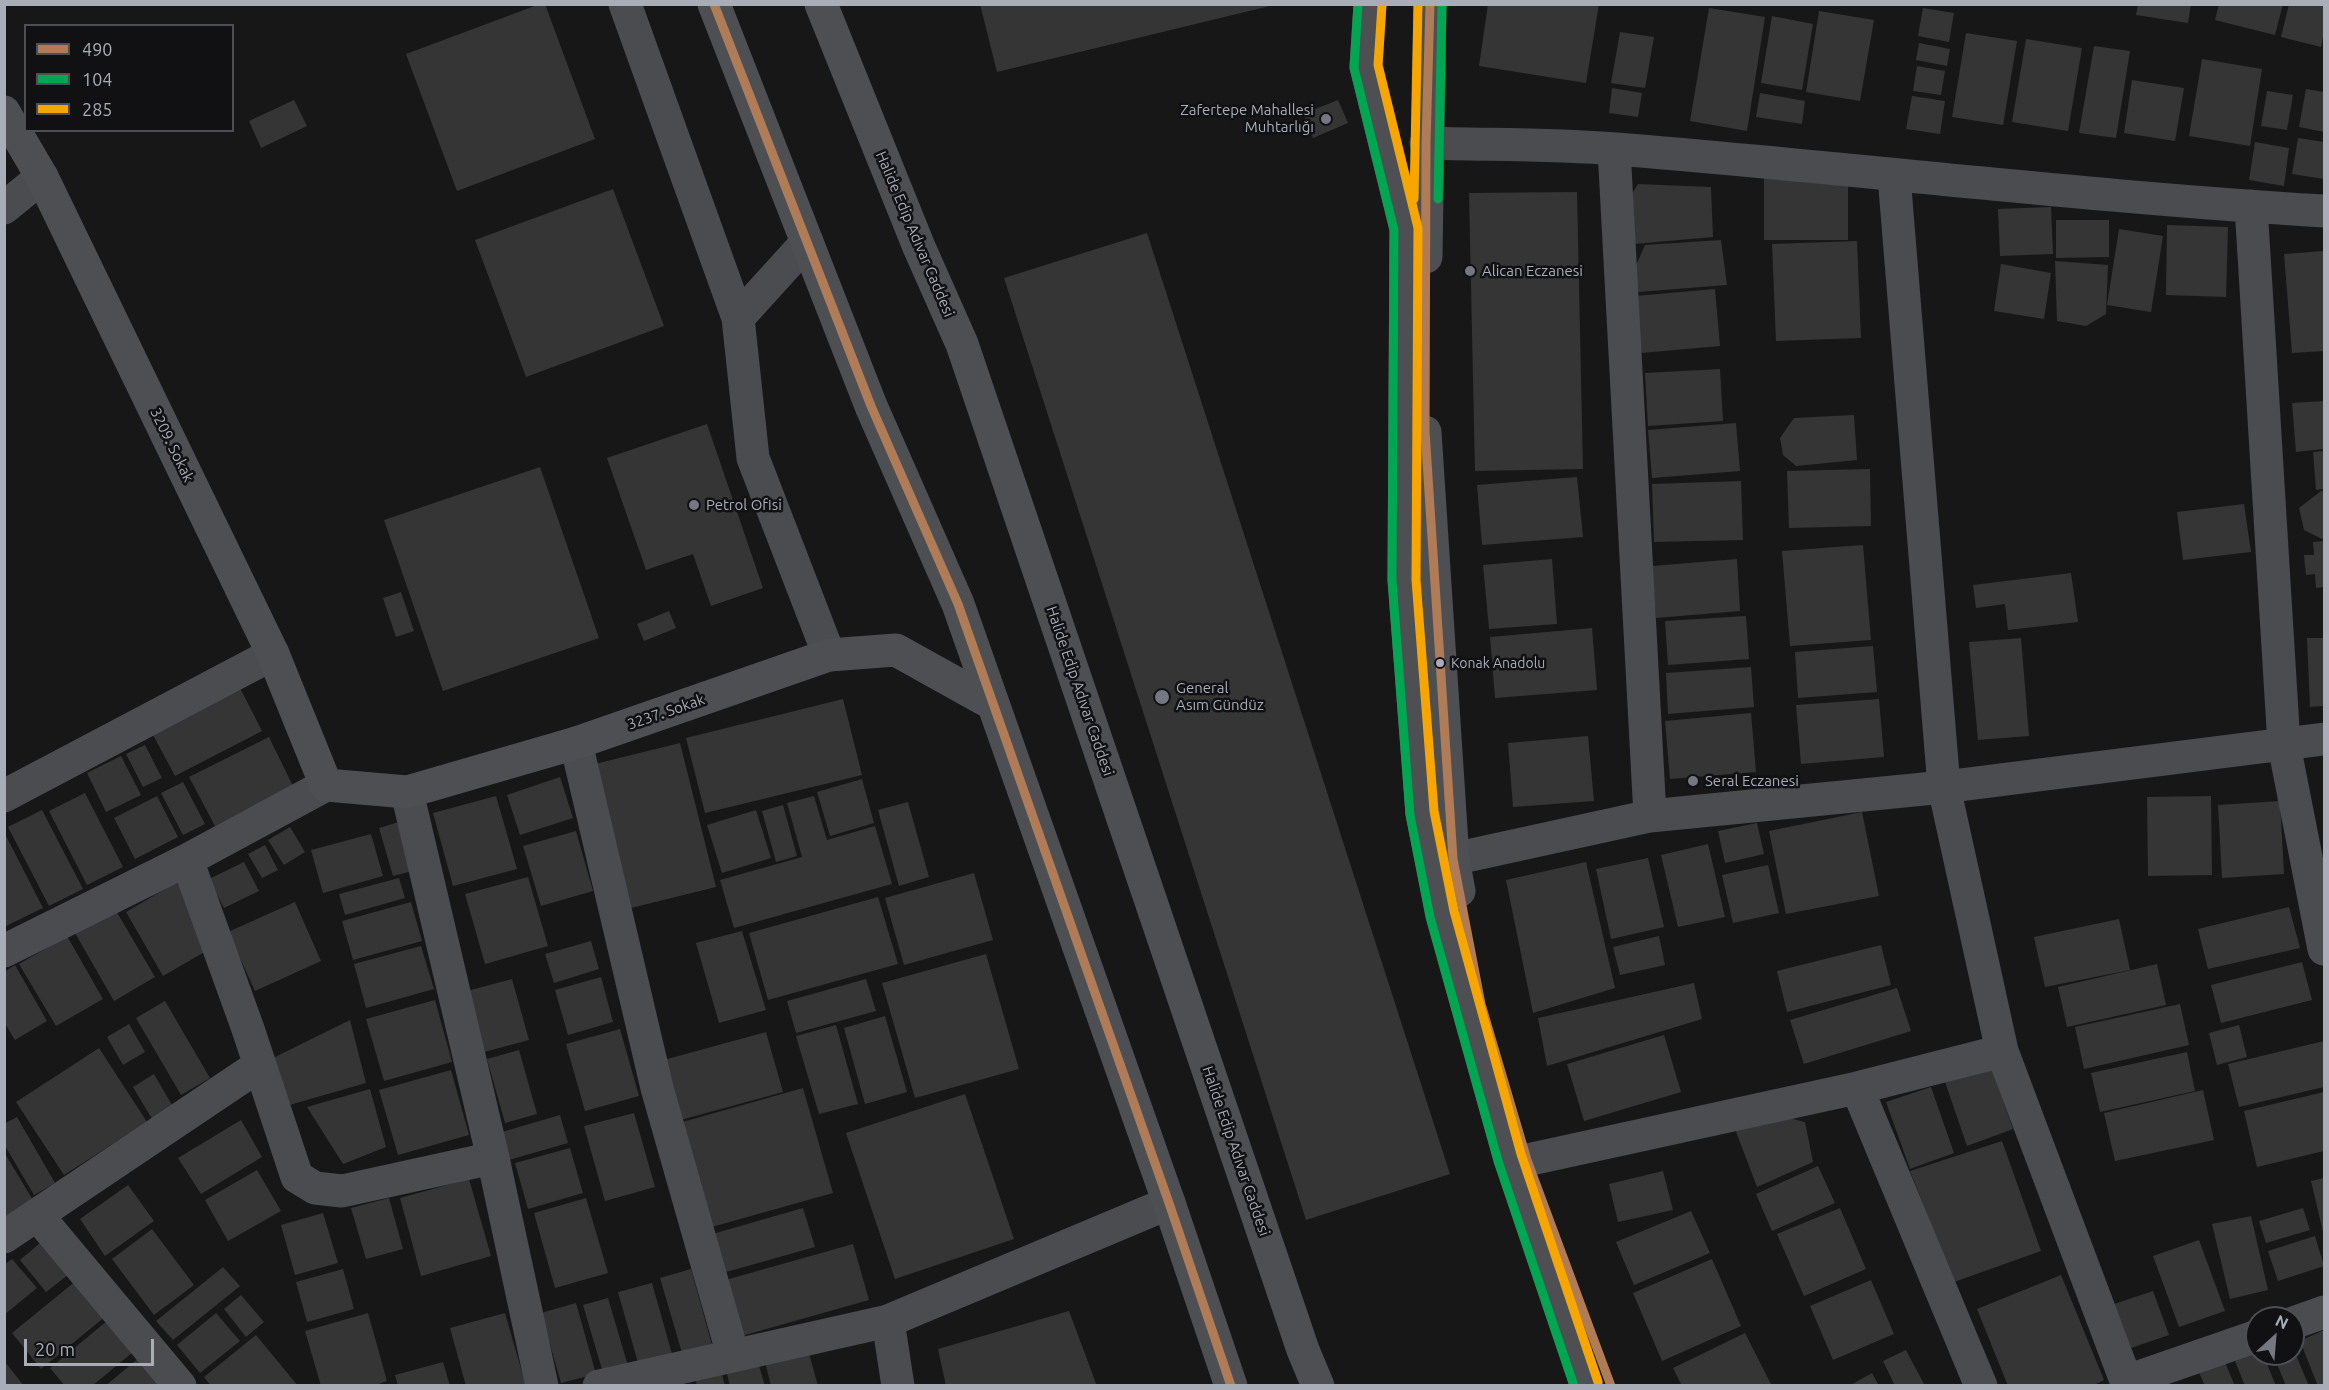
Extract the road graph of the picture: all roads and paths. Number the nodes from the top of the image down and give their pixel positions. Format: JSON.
{"nodes":[{"id":1,"x":625,"y":4,"type":"edge"},
{"id":2,"x":714,"y":4,"type":"edge"},
{"id":3,"x":821,"y":4,"type":"edge"},
{"id":4,"x":1370,"y":4,"type":"edge"},
{"id":5,"x":1430,"y":4,"type":"edge"},
{"id":6,"x":4,"y":112,"type":"edge"},
{"id":7,"x":1426,"y":143,"type":"junction"},
{"id":8,"x":1614,"y":149,"type":"junction"},
{"id":9,"x":1894,"y":176,"type":"junction"},
{"id":10,"x":42,"y":177,"type":"junction"},
{"id":11,"x":2251,"y":207,"type":"junction"},
{"id":12,"x":4,"y":208,"type":"edge"},
{"id":13,"x":2325,"y":211,"type":"edge"},
{"id":14,"x":807,"y":242,"type":"junction"},
{"id":15,"x":738,"y":318,"type":"junction"},
{"id":16,"x":273,"y":654,"type":"junction"},
{"id":17,"x":829,"y":655,"type":"junction"},
{"id":18,"x":993,"y":704,"type":"junction"},
{"id":19,"x":2325,"y":739,"type":"edge"},
{"id":20,"x":576,"y":743,"type":"junction"},
{"id":21,"x":2284,"y":745,"type":"junction"},
{"id":22,"x":326,"y":785,"type":"junction"},
{"id":23,"x":1944,"y":787,"type":"junction"},
{"id":24,"x":408,"y":792,"type":"junction"},
{"id":25,"x":4,"y":796,"type":"edge"},
{"id":26,"x":1650,"y":816,"type":"junction"},
{"id":27,"x":1453,"y":859,"type":"junction"},
{"id":28,"x":187,"y":860,"type":"junction"},
{"id":29,"x":2325,"y":949,"type":"edge"},
{"id":30,"x":4,"y":951,"type":"edge"},
{"id":31,"x":2002,"y":1051,"type":"junction"},
{"id":32,"x":260,"y":1065,"type":"junction"},
{"id":33,"x":1857,"y":1088,"type":"junction"},
{"id":34,"x":493,"y":1158,"type":"junction"},
{"id":35,"x":1527,"y":1160,"type":"junction"},
{"id":36,"x":1169,"y":1203,"type":"junction"},
{"id":37,"x":38,"y":1216,"type":"junction"},
{"id":38,"x":4,"y":1237,"type":"edge"},
{"id":39,"x":2325,"y":1312,"type":"edge"},
{"id":40,"x":2305,"y":1319,"type":"edge"},
{"id":41,"x":888,"y":1321,"type":"junction"},
{"id":42,"x":2245,"y":1340,"type":"edge"},
{"id":43,"x":733,"y":1355,"type":"junction"},
{"id":44,"x":2128,"y":1383,"type":"edge"},
{"id":45,"x":180,"y":1386,"type":"edge"},
{"id":46,"x":542,"y":1386,"type":"edge"},
{"id":47,"x":599,"y":1386,"type":"edge"},
{"id":48,"x":898,"y":1386,"type":"edge"},
{"id":49,"x":1230,"y":1386,"type":"edge"},
{"id":50,"x":1318,"y":1386,"type":"edge"},
{"id":51,"x":1587,"y":1386,"type":"edge"},
{"id":52,"x":1611,"y":1386,"type":"edge"},
{"id":53,"x":1981,"y":1386,"type":"edge"}],
"edges":[{"from":1,"to":15,"type":"street"},
{"from":2,"to":14,"type":"main road"},
{"from":3,"to":50,"type":"main road","name":"Halide Edip Adıvar Caddesi"},
{"from":4,"to":51,"type":"main road"},
{"from":5,"to":7,"type":"main road"},
{"from":6,"to":10,"type":"main road","name":"3209. Sokak"},
{"from":7,"to":8,"type":"street"},
{"from":7,"to":27,"type":"main road"},
{"from":8,"to":9,"type":"street"},
{"from":8,"to":26,"type":"street"},
{"from":9,"to":11,"type":"street"},
{"from":9,"to":23,"type":"street"},
{"from":10,"to":12,"type":"street"},
{"from":10,"to":16,"type":"main road","name":"3209. Sokak"},
{"from":11,"to":13,"type":"street"},
{"from":11,"to":21,"type":"street"},
{"from":14,"to":15,"type":"street"},
{"from":14,"to":18,"type":"main road"},
{"from":15,"to":17,"type":"street"},
{"from":16,"to":22,"type":"main road","name":"3209. Sokak"},
{"from":16,"to":25,"type":"street"},
{"from":17,"to":18,"type":"main road","name":"3237. Sokak"},
{"from":17,"to":20,"type":"main road","name":"3237. Sokak"},
{"from":18,"to":36,"type":"main road"},
{"from":19,"to":21,"type":"street"},
{"from":20,"to":24,"type":"main road","name":"3237. Sokak"},
{"from":20,"to":43,"type":"street"},
{"from":21,"to":23,"type":"street"},
{"from":21,"to":29,"type":"street"},
{"from":22,"to":24,"type":"main road","name":"3237. Sokak"},
{"from":22,"to":28,"type":"street"},
{"from":23,"to":26,"type":"street"},
{"from":23,"to":31,"type":"street"},
{"from":24,"to":34,"type":"street"},
{"from":26,"to":27,"type":"street"},
{"from":27,"to":35,"type":"main road"},
{"from":28,"to":30,"type":"street"},
{"from":28,"to":32,"type":"street"},
{"from":31,"to":33,"type":"street"},
{"from":31,"to":44,"type":"street"},
{"from":32,"to":34,"type":"street"},
{"from":32,"to":37,"type":"street"},
{"from":33,"to":35,"type":"street"},
{"from":33,"to":53,"type":"street"},
{"from":34,"to":46,"type":"street"},
{"from":35,"to":52,"type":"main road"},
{"from":36,"to":41,"type":"street"},
{"from":36,"to":49,"type":"main road"},
{"from":37,"to":38,"type":"street"},
{"from":37,"to":45,"type":"street"},
{"from":39,"to":40,"type":"street"},
{"from":41,"to":43,"type":"street"},
{"from":41,"to":48,"type":"street"},
{"from":42,"to":44,"type":"street"},
{"from":43,"to":47,"type":"street"}]}
